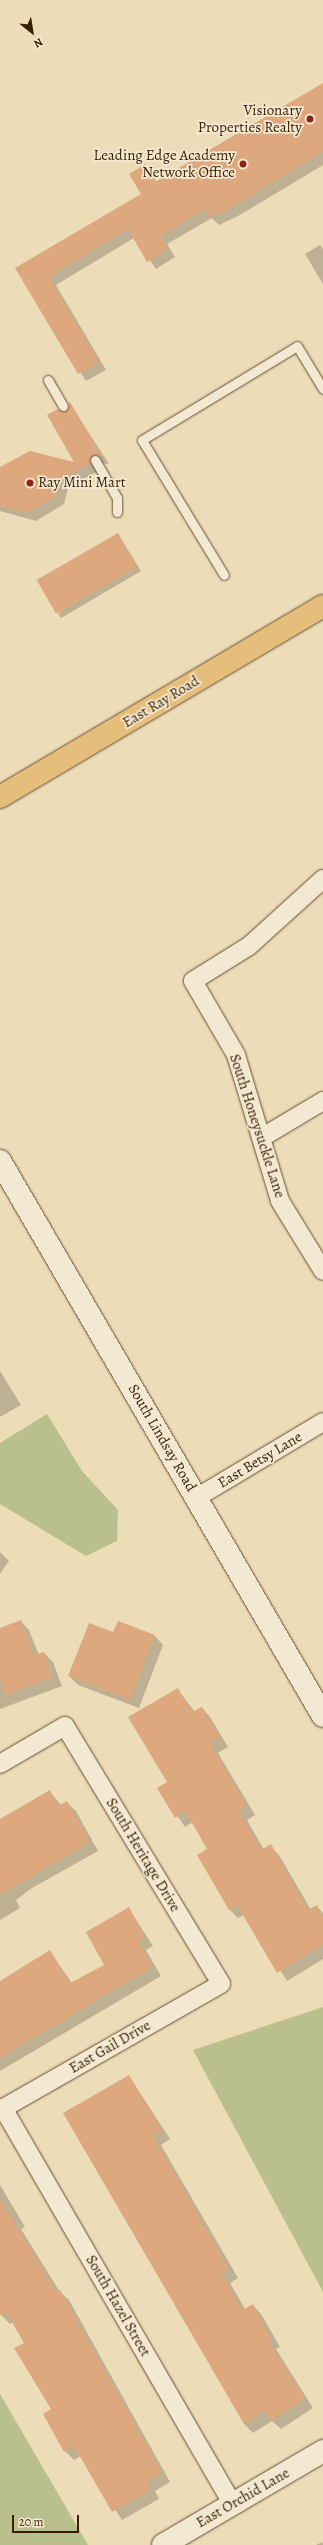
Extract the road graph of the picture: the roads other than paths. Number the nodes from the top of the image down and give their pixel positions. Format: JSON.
{"nodes":[{"id":1,"x":48,"y":380,"type":"dead end"},
{"id":2,"x":323,"y":389,"type":"edge"},
{"id":3,"x":63,"y":406,"type":"dead end"},
{"id":4,"x":95,"y":460,"type":"dead end"},
{"id":5,"x":117,"y":512,"type":"dead end"},
{"id":6,"x":224,"y":575,"type":"dead end"},
{"id":7,"x":323,"y":606,"type":"edge"},
{"id":8,"x":0,"y":797,"type":"edge"},
{"id":9,"x":323,"y":879,"type":"edge"},
{"id":10,"x":323,"y":1101,"type":"edge"},
{"id":11,"x":261,"y":1138,"type":"junction"},
{"id":12,"x":0,"y":1161,"type":"edge"},
{"id":13,"x":323,"y":1271,"type":"edge"},
{"id":14,"x":323,"y":1422,"type":"edge"},
{"id":15,"x":196,"y":1498,"type":"junction"},
{"id":16,"x":323,"y":1716,"type":"edge"},
{"id":17,"x":0,"y":1764,"type":"edge"},
{"id":18,"x":221,"y":1984,"type":"joint"},
{"id":19,"x":1,"y":2109,"type":"edge"},
{"id":20,"x":323,"y":2451,"type":"edge"},
{"id":21,"x":234,"y":2504,"type":"junction"},
{"id":22,"x":163,"y":2545,"type":"edge"}],
"edges":[{"from":1,"to":3,"type":"lane"},
{"from":2,"to":6,"type":"lane"},
{"from":4,"to":5,"type":"lane"},
{"from":7,"to":8,"type":"main road","name":"East Ray Road"},
{"from":9,"to":11,"type":"street","name":"South Honeysuckle Lane"},
{"from":10,"to":11,"type":"street"},
{"from":11,"to":13,"type":"street","name":"South Honeysuckle Lane"},
{"from":12,"to":15,"type":"main road","name":"South Lindsay Road"},
{"from":14,"to":15,"type":"street","name":"East Betsy Lane"},
{"from":15,"to":16,"type":"main road","name":"South Lindsay Road"},
{"from":17,"to":18,"type":"street","name":"South Heritage Drive"},
{"from":18,"to":19,"type":"street","name":"East Gail Drive"},
{"from":19,"to":21,"type":"street","name":"South Hazel Street"},
{"from":20,"to":21,"type":"main road","name":"East Orchid Lane"},
{"from":21,"to":22,"type":"main road","name":"East Orchid Lane"}]}
